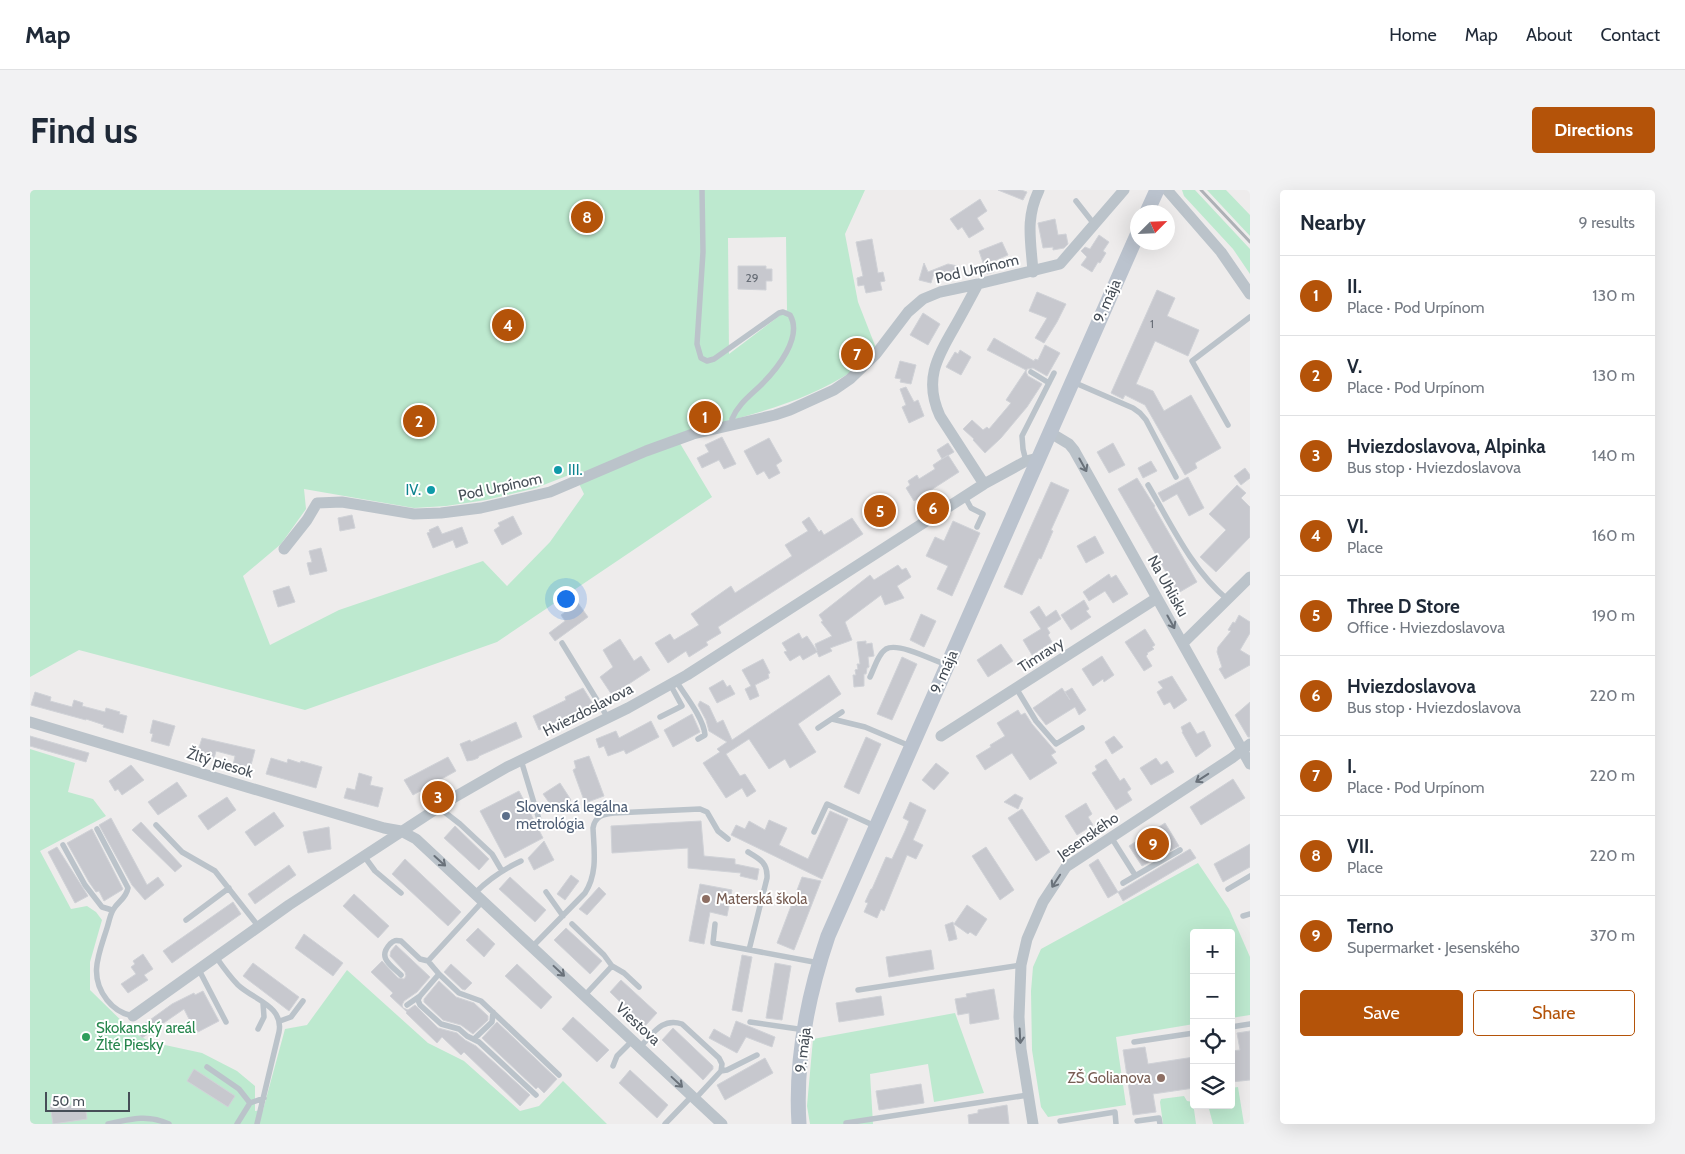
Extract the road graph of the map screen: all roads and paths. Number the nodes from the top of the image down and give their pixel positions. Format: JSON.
{"nodes":[{"id":1,"x":702,"y":190,"type":"edge"},
{"id":2,"x":1039,"y":190,"type":"edge"},
{"id":3,"x":1124,"y":190,"type":"edge"},
{"id":4,"x":1157,"y":190,"type":"edge"},
{"id":5,"x":1167,"y":190,"type":"edge"},
{"id":6,"x":1076,"y":201,"type":"dead end"},
{"id":7,"x":1150,"y":205,"type":"edge"},
{"id":8,"x":1094,"y":224,"type":"junction"},
{"id":9,"x":1130,"y":250,"type":"edge"},
{"id":10,"x":1033,"y":272,"type":"junction"},
{"id":11,"x":978,"y":284,"type":"junction"},
{"id":12,"x":1250,"y":294,"type":"edge"},
{"id":13,"x":1250,"y":317,"type":"edge"},
{"id":14,"x":1031,"y":372,"type":"dead end"},
{"id":15,"x":1054,"y":373,"type":"dead end"},
{"id":16,"x":1071,"y":382,"type":"junction"},
{"id":17,"x":1049,"y":383,"type":"junction"},
{"id":18,"x":735,"y":425,"type":"junction"},
{"id":19,"x":1228,"y":425,"type":"dead end"},
{"id":20,"x":1049,"y":432,"type":"junction"},
{"id":21,"x":1032,"y":460,"type":"junction"},
{"id":22,"x":1176,"y":477,"type":"dead end"},
{"id":23,"x":984,"y":484,"type":"junction"},
{"id":24,"x":1148,"y":485,"type":"dead end"},
{"id":25,"x":964,"y":497,"type":"junction"},
{"id":26,"x":977,"y":527,"type":"dead end"},
{"id":27,"x":284,"y":549,"type":"dead end"},
{"id":28,"x":1250,"y":576,"type":"edge"},
{"id":29,"x":1157,"y":598,"type":"junction"},
{"id":30,"x":1227,"y":599,"type":"junction"},
{"id":31,"x":562,"y":644,"type":"dead end"},
{"id":32,"x":1183,"y":644,"type":"junction"},
{"id":33,"x":946,"y":666,"type":"junction"},
{"id":34,"x":870,"y":677,"type":"dead end"},
{"id":35,"x":673,"y":683,"type":"junction"},
{"id":36,"x":1016,"y":688,"type":"junction"},
{"id":37,"x":842,"y":712,"type":"dead end"},
{"id":38,"x":660,"y":717,"type":"dead end"},
{"id":39,"x":608,"y":718,"type":"junction"},
{"id":40,"x":832,"y":719,"type":"junction"},
{"id":41,"x":30,"y":722,"type":"edge"},
{"id":42,"x":818,"y":728,"type":"dead end"},
{"id":43,"x":1082,"y":728,"type":"dead end"},
{"id":44,"x":941,"y":736,"type":"dead end"},
{"id":45,"x":698,"y":739,"type":"dead end"},
{"id":46,"x":910,"y":746,"type":"junction"},
{"id":47,"x":1246,"y":748,"type":"edge"},
{"id":48,"x":521,"y":760,"type":"junction"},
{"id":49,"x":1250,"y":764,"type":"edge"},
{"id":50,"x":438,"y":807,"type":"junction"},
{"id":51,"x":156,"y":825,"type":"dead end"},
{"id":52,"x":541,"y":826,"type":"dead end"},
{"id":53,"x":875,"y":826,"type":"junction"},
{"id":54,"x":97,"y":828,"type":"dead end"},
{"id":55,"x":401,"y":831,"type":"junction"},
{"id":56,"x":814,"y":832,"type":"dead end"},
{"id":57,"x":1110,"y":837,"type":"junction"},
{"id":58,"x":728,"y":839,"type":"dead end"},
{"id":59,"x":63,"y":845,"type":"dead end"},
{"id":60,"x":1180,"y":850,"type":"dead end"},
{"id":61,"x":748,"y":852,"type":"dead end"},
{"id":62,"x":364,"y":856,"type":"junction"},
{"id":63,"x":521,"y":861,"type":"dead end"},
{"id":64,"x":502,"y":871,"type":"junction"},
{"id":65,"x":1135,"y":875,"type":"junction"},
{"id":66,"x":1250,"y":876,"type":"edge"},
{"id":67,"x":1123,"y":882,"type":"dead end"},
{"id":68,"x":229,"y":888,"type":"junction"},
{"id":69,"x":1228,"y":888,"type":"dead end"},
{"id":70,"x":546,"y":892,"type":"dead end"},
{"id":71,"x":401,"y":893,"type":"dead end"},
{"id":72,"x":479,"y":897,"type":"junction"},
{"id":73,"x":112,"y":910,"type":"junction"},
{"id":74,"x":1250,"y":914,"type":"edge"},
{"id":75,"x":562,"y":916,"type":"junction"},
{"id":76,"x":1243,"y":916,"type":"dead end"},
{"id":77,"x":186,"y":920,"type":"dead end"},
{"id":78,"x":572,"y":924,"type":"dead end"},
{"id":79,"x":715,"y":924,"type":"dead end"},
{"id":80,"x":259,"y":927,"type":"junction"},
{"id":81,"x":532,"y":946,"type":"junction"},
{"id":82,"x":749,"y":950,"type":"junction"},
{"id":83,"x":216,"y":957,"type":"junction"},
{"id":84,"x":428,"y":961,"type":"junction"},
{"id":85,"x":819,"y":963,"type":"junction"},
{"id":86,"x":1021,"y":965,"type":"junction"},
{"id":87,"x":612,"y":966,"type":"junction"},
{"id":88,"x":199,"y":970,"type":"junction"},
{"id":89,"x":439,"y":974,"type":"junction"},
{"id":90,"x":401,"y":975,"type":"dead end"},
{"id":91,"x":639,"y":987,"type":"dead end"},
{"id":92,"x":858,"y":990,"type":"dead end"},
{"id":93,"x":585,"y":995,"type":"junction"},
{"id":94,"x":420,"y":996,"type":"junction"},
{"id":95,"x":303,"y":1001,"type":"dead end"},
{"id":96,"x":263,"y":1003,"type":"junction"},
{"id":97,"x":406,"y":1005,"type":"dead end"},
{"id":98,"x":493,"y":1012,"type":"junction"},
{"id":99,"x":133,"y":1016,"type":"joint"},
{"id":100,"x":280,"y":1021,"type":"junction"},
{"id":101,"x":226,"y":1022,"type":"dead end"},
{"id":102,"x":750,"y":1022,"type":"dead end"},
{"id":103,"x":1250,"y":1024,"type":"edge"},
{"id":104,"x":1235,"y":1026,"type":"edge"},
{"id":105,"x":258,"y":1029,"type":"dead end"},
{"id":106,"x":805,"y":1030,"type":"junction"},
{"id":107,"x":1190,"y":1034,"type":"edge"},
{"id":108,"x":474,"y":1039,"type":"junction"},
{"id":109,"x":1134,"y":1042,"type":"dead end"},
{"id":110,"x":636,"y":1044,"type":"junction"},
{"id":111,"x":757,"y":1055,"type":"dead end"},
{"id":112,"x":613,"y":1066,"type":"dead end"},
{"id":113,"x":207,"y":1067,"type":"dead end"},
{"id":114,"x":721,"y":1071,"type":"junction"},
{"id":115,"x":559,"y":1075,"type":"dead end"},
{"id":116,"x":536,"y":1095,"type":"dead end"},
{"id":117,"x":1028,"y":1095,"type":"junction"},
{"id":118,"x":694,"y":1097,"type":"junction"},
{"id":119,"x":264,"y":1098,"type":"junction"},
{"id":120,"x":250,"y":1103,"type":"junction"},
{"id":121,"x":1060,"y":1121,"type":"dead end"},
{"id":122,"x":1137,"y":1121,"type":"dead end"},
{"id":123,"x":846,"y":1123,"type":"edge"},
{"id":124,"x":108,"y":1124,"type":"edge"},
{"id":125,"x":169,"y":1124,"type":"edge"},
{"id":126,"x":237,"y":1124,"type":"edge"},
{"id":127,"x":257,"y":1124,"type":"edge"},
{"id":128,"x":665,"y":1124,"type":"edge"},
{"id":129,"x":722,"y":1124,"type":"edge"},
{"id":130,"x":799,"y":1124,"type":"edge"},
{"id":131,"x":1033,"y":1124,"type":"edge"},
{"id":132,"x":1116,"y":1124,"type":"edge"},
{"id":133,"x":1160,"y":1124,"type":"edge"}],
"edges":[{"from":1,"to":18,"type":"lane"},
{"from":2,"to":10,"type":"street","name":"Pod Urpínom"},
{"from":3,"to":8,"type":"street","name":"Pod Urpínom"},
{"from":4,"to":7,"type":"main road"},
{"from":5,"to":12,"type":"street"},
{"from":6,"to":8,"type":"lane"},
{"from":8,"to":10,"type":"street","name":"Pod Urpínom"},
{"from":9,"to":16,"type":"main road","name":"9. mája"},
{"from":10,"to":11,"type":"street","name":"Pod Urpínom"},
{"from":11,"to":18,"type":"street","name":"Pod Urpínom"},
{"from":11,"to":23,"type":"street"},
{"from":13,"to":19,"type":"lane"},
{"from":14,"to":17,"type":"lane"},
{"from":15,"to":17,"type":"lane"},
{"from":16,"to":20,"type":"main road","name":"9. mája"},
{"from":16,"to":22,"type":"lane"},
{"from":17,"to":21,"type":"lane"},
{"from":18,"to":27,"type":"street","name":"Pod Urpínom"},
{"from":20,"to":21,"type":"main road","name":"9. mája"},
{"from":20,"to":29,"type":"street","name":"Na Uhlisku","one_way":true},
{"from":21,"to":23,"type":"street","name":"Hviezdoslavova"},
{"from":21,"to":33,"type":"main road","name":"9. mája"},
{"from":23,"to":25,"type":"street","name":"Hviezdoslavova"},
{"from":24,"to":30,"type":"lane"},
{"from":25,"to":26,"type":"lane"},
{"from":25,"to":35,"type":"street","name":"Hviezdoslavova"},
{"from":28,"to":30,"type":"street"},
{"from":29,"to":32,"type":"street","name":"Na Uhlisku","one_way":true},
{"from":29,"to":36,"type":"street","name":"Timravy"},
{"from":30,"to":32,"type":"street"},
{"from":31,"to":39,"type":"lane"},
{"from":32,"to":47,"type":"street","name":"Na Uhlisku"},
{"from":33,"to":34,"type":"lane"},
{"from":33,"to":46,"type":"main road","name":"9. mája"},
{"from":35,"to":38,"type":"lane"},
{"from":35,"to":39,"type":"street","name":"Hviezdoslavova"},
{"from":35,"to":45,"type":"lane"},
{"from":36,"to":43,"type":"lane"},
{"from":36,"to":44,"type":"street","name":"Timravy"},
{"from":37,"to":40,"type":"lane"},
{"from":39,"to":48,"type":"street","name":"Hviezdoslavova"},
{"from":40,"to":42,"type":"lane"},
{"from":40,"to":46,"type":"lane"},
{"from":41,"to":55,"type":"street","name":"Žltý piesok"},
{"from":46,"to":53,"type":"main road","name":"9. mája"},
{"from":47,"to":49,"type":"street","name":"Na Uhlisku"},
{"from":47,"to":57,"type":"street","name":"Jesenského","one_way":true},
{"from":48,"to":50,"type":"street","name":"Hviezdoslavova"},
{"from":48,"to":52,"type":"lane"},
{"from":50,"to":55,"type":"street","name":"Hviezdoslavova"},
{"from":50,"to":64,"type":"lane"},
{"from":51,"to":68,"type":"lane"},
{"from":53,"to":56,"type":"lane"},
{"from":53,"to":85,"type":"main road","name":"9. mája"},
{"from":54,"to":73,"type":"lane"},
{"from":55,"to":62,"type":"street","name":"Hviezdoslavova"},
{"from":55,"to":72,"type":"street","name":"Viestova","one_way":true},
{"from":57,"to":65,"type":"lane"},
{"from":57,"to":86,"type":"street","name":"Jesenského","one_way":true},
{"from":58,"to":75,"type":"lane"},
{"from":59,"to":73,"type":"lane"},
{"from":60,"to":65,"type":"lane"},
{"from":61,"to":82,"type":"lane"},
{"from":62,"to":71,"type":"lane"},
{"from":62,"to":80,"type":"street","name":"Hviezdoslavova"},
{"from":63,"to":64,"type":"lane"},
{"from":64,"to":72,"type":"lane"},
{"from":65,"to":67,"type":"lane"},
{"from":66,"to":69,"type":"lane"},
{"from":68,"to":77,"type":"lane"},
{"from":68,"to":80,"type":"lane"},
{"from":70,"to":75,"type":"lane"},
{"from":72,"to":81,"type":"street","name":"Viestova"},
{"from":72,"to":84,"type":"lane"},
{"from":73,"to":99,"type":"lane"},
{"from":74,"to":76,"type":"lane"},
{"from":75,"to":81,"type":"lane"},
{"from":78,"to":87,"type":"lane"},
{"from":79,"to":82,"type":"lane"},
{"from":80,"to":83,"type":"street","name":"Hviezdoslavova"},
{"from":81,"to":93,"type":"street","name":"Viestova","one_way":true},
{"from":82,"to":85,"type":"lane"},
{"from":83,"to":88,"type":"street","name":"Hviezdoslavova"},
{"from":83,"to":96,"type":"lane"},
{"from":84,"to":89,"type":"lane"},
{"from":84,"to":90,"type":"lane"},
{"from":85,"to":106,"type":"main road","name":"9. mája"},
{"from":86,"to":92,"type":"lane"},
{"from":86,"to":117,"type":"street","name":"Jesenského","one_way":true},
{"from":87,"to":91,"type":"lane"},
{"from":87,"to":93,"type":"lane"},
{"from":88,"to":99,"type":"street","name":"Hviezdoslavova"},
{"from":88,"to":101,"type":"lane"},
{"from":89,"to":94,"type":"lane"},
{"from":89,"to":98,"type":"lane"},
{"from":93,"to":110,"type":"street","name":"Viestova"},
{"from":94,"to":97,"type":"lane"},
{"from":94,"to":108,"type":"lane"},
{"from":95,"to":100,"type":"lane"},
{"from":96,"to":100,"type":"lane"},
{"from":96,"to":105,"type":"lane"},
{"from":98,"to":108,"type":"lane"},
{"from":98,"to":115,"type":"lane"},
{"from":100,"to":119,"type":"lane"},
{"from":102,"to":106,"type":"lane"},
{"from":103,"to":104,"type":"lane"},
{"from":106,"to":130,"type":"main road","name":"9. mája"},
{"from":107,"to":109,"type":"lane"},
{"from":108,"to":116,"type":"lane"},
{"from":110,"to":112,"type":"lane"},
{"from":110,"to":114,"type":"lane"},
{"from":110,"to":118,"type":"street","name":"Viestova","one_way":true},
{"from":111,"to":114,"type":"lane"},
{"from":113,"to":120,"type":"lane"},
{"from":114,"to":118,"type":"lane"},
{"from":117,"to":123,"type":"lane"},
{"from":117,"to":131,"type":"street","name":"Jesenského"},
{"from":118,"to":128,"type":"lane"},
{"from":118,"to":129,"type":"street","name":"Viestova"},
{"from":119,"to":120,"type":"lane"},
{"from":119,"to":127,"type":"lane"},
{"from":120,"to":126,"type":"lane"},
{"from":121,"to":132,"type":"lane"},
{"from":122,"to":133,"type":"lane"},
{"from":124,"to":125,"type":"lane"}]}
